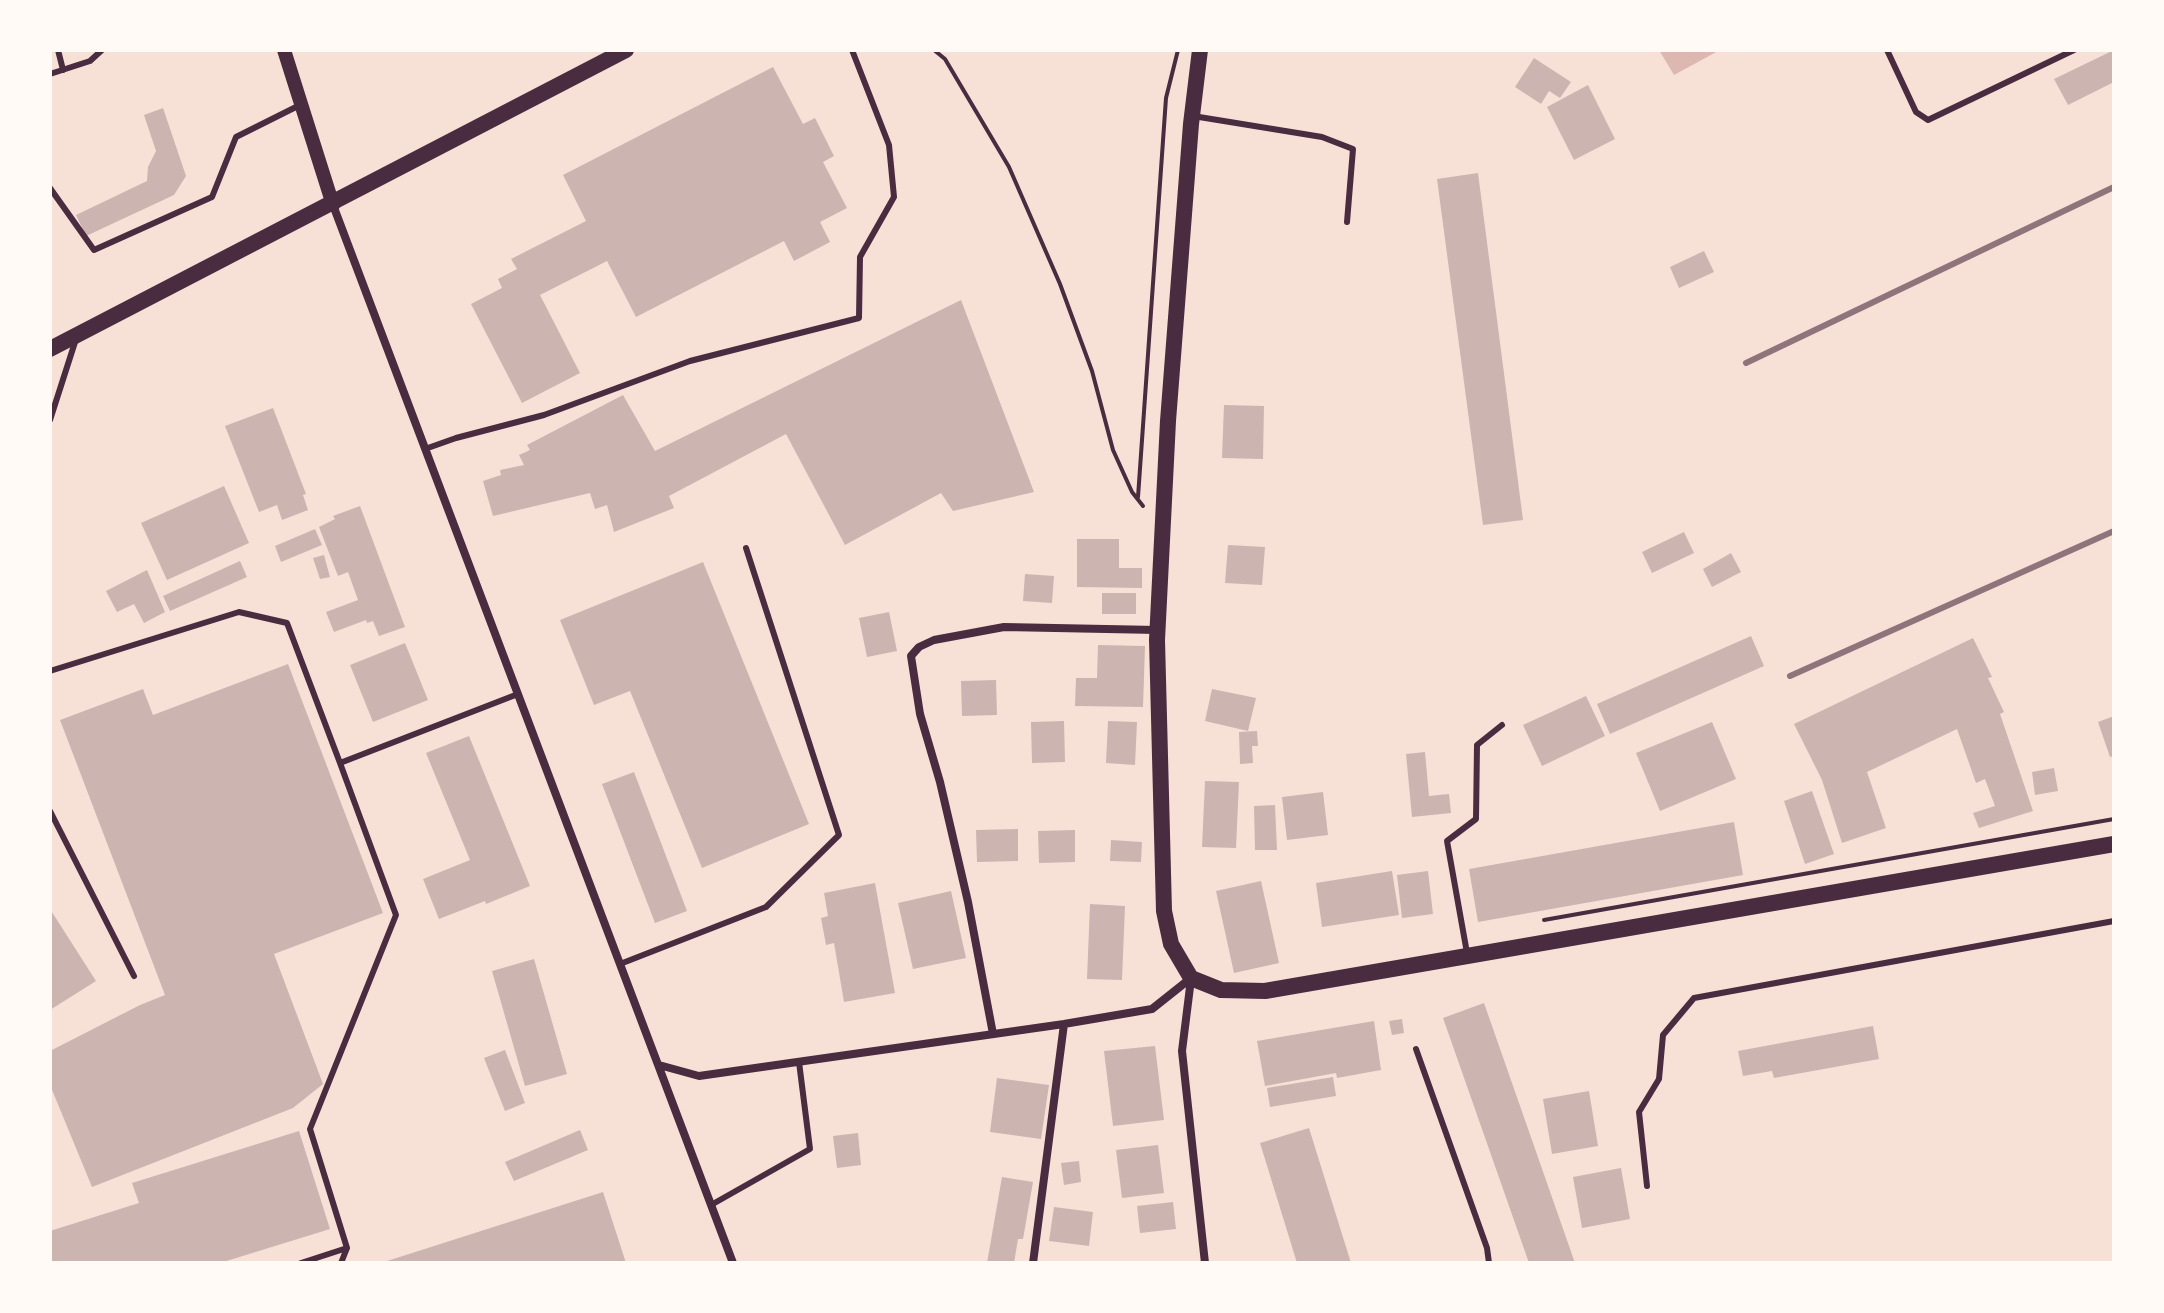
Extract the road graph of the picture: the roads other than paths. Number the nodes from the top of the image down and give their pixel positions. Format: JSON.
{"nodes":[{"id":1,"x":58,"y":50,"type":"edge"},
{"id":2,"x":102,"y":50,"type":"edge"},
{"id":3,"x":284,"y":50,"type":"edge"},
{"id":4,"x":626,"y":50,"type":"edge"},
{"id":5,"x":852,"y":50,"type":"edge"},
{"id":6,"x":1200,"y":50,"type":"edge"},
{"id":7,"x":1887,"y":50,"type":"edge"},
{"id":8,"x":2074,"y":50,"type":"edge"},
{"id":9,"x":63,"y":70,"type":"junction"},
{"id":10,"x":50,"y":74,"type":"edge"},
{"id":11,"x":301,"y":105,"type":"junction"},
{"id":12,"x":1192,"y":116,"type":"junction"},
{"id":13,"x":50,"y":188,"type":"edge"},
{"id":14,"x":333,"y":205,"type":"junction"},
{"id":15,"x":1347,"y":222,"type":"dead end"},
{"id":16,"x":77,"y":336,"type":"junction"},
{"id":17,"x":50,"y":349,"type":"edge"},
{"id":18,"x":50,"y":420,"type":"edge"},
{"id":19,"x":425,"y":449,"type":"junction"},
{"id":20,"x":746,"y":548,"type":"dead end"},
{"id":21,"x":1158,"y":630,"type":"junction"},
{"id":22,"x":50,"y":671,"type":"edge"},
{"id":23,"x":518,"y":694,"type":"junction"},
{"id":24,"x":1502,"y":725,"type":"dead end"},
{"id":25,"x":340,"y":763,"type":"junction"},
{"id":26,"x":50,"y":811,"type":"edge"},
{"id":27,"x":2114,"y":844,"type":"edge"},
{"id":28,"x":2114,"y":921,"type":"edge"},
{"id":29,"x":1468,"y":956,"type":"junction"},
{"id":30,"x":620,"y":964,"type":"junction"},
{"id":31,"x":134,"y":976,"type":"dead end"},
{"id":32,"x":1191,"y":978,"type":"junction"},
{"id":33,"x":1064,"y":1024,"type":"junction"},
{"id":34,"x":993,"y":1034,"type":"junction"},
{"id":35,"x":1416,"y":1049,"type":"dead end"},
{"id":36,"x":799,"y":1062,"type":"junction"},
{"id":37,"x":659,"y":1065,"type":"junction"},
{"id":38,"x":1647,"y":1186,"type":"dead end"},
{"id":39,"x":711,"y":1205,"type":"junction"},
{"id":40,"x":347,"y":1248,"type":"junction"},
{"id":41,"x":301,"y":1263,"type":"edge"},
{"id":42,"x":341,"y":1263,"type":"edge"},
{"id":43,"x":733,"y":1263,"type":"edge"},
{"id":44,"x":1033,"y":1263,"type":"edge"},
{"id":45,"x":1205,"y":1263,"type":"edge"},
{"id":46,"x":1489,"y":1263,"type":"edge"}],
"edges":[{"from":1,"to":9,"type":"lane"},
{"from":2,"to":9,"type":"lane"},
{"from":3,"to":11,"type":"street"},
{"from":4,"to":14,"type":"main road"},
{"from":5,"to":19,"type":"lane"},
{"from":6,"to":12,"type":"main road"},
{"from":7,"to":8,"type":"lane"},
{"from":9,"to":10,"type":"lane"},
{"from":11,"to":13,"type":"lane"},
{"from":11,"to":14,"type":"street"},
{"from":12,"to":15,"type":"lane"},
{"from":12,"to":21,"type":"main road"},
{"from":14,"to":16,"type":"main road"},
{"from":14,"to":19,"type":"street"},
{"from":16,"to":17,"type":"main road"},
{"from":16,"to":18,"type":"lane"},
{"from":19,"to":23,"type":"street"},
{"from":20,"to":30,"type":"lane"},
{"from":21,"to":32,"type":"main road"},
{"from":21,"to":34,"type":"street"},
{"from":22,"to":25,"type":"lane"},
{"from":23,"to":25,"type":"lane"},
{"from":23,"to":30,"type":"street"},
{"from":24,"to":29,"type":"lane"},
{"from":25,"to":40,"type":"lane"},
{"from":26,"to":31,"type":"lane"},
{"from":27,"to":29,"type":"main road"},
{"from":28,"to":38,"type":"lane"},
{"from":29,"to":32,"type":"main road"},
{"from":30,"to":37,"type":"street"},
{"from":32,"to":33,"type":"street"},
{"from":32,"to":45,"type":"street"},
{"from":33,"to":34,"type":"street"},
{"from":33,"to":44,"type":"street"},
{"from":34,"to":36,"type":"street"},
{"from":35,"to":46,"type":"lane"},
{"from":36,"to":37,"type":"street"},
{"from":36,"to":39,"type":"lane"},
{"from":37,"to":39,"type":"street"},
{"from":39,"to":43,"type":"street"},
{"from":40,"to":41,"type":"lane"},
{"from":40,"to":42,"type":"lane"}]}
